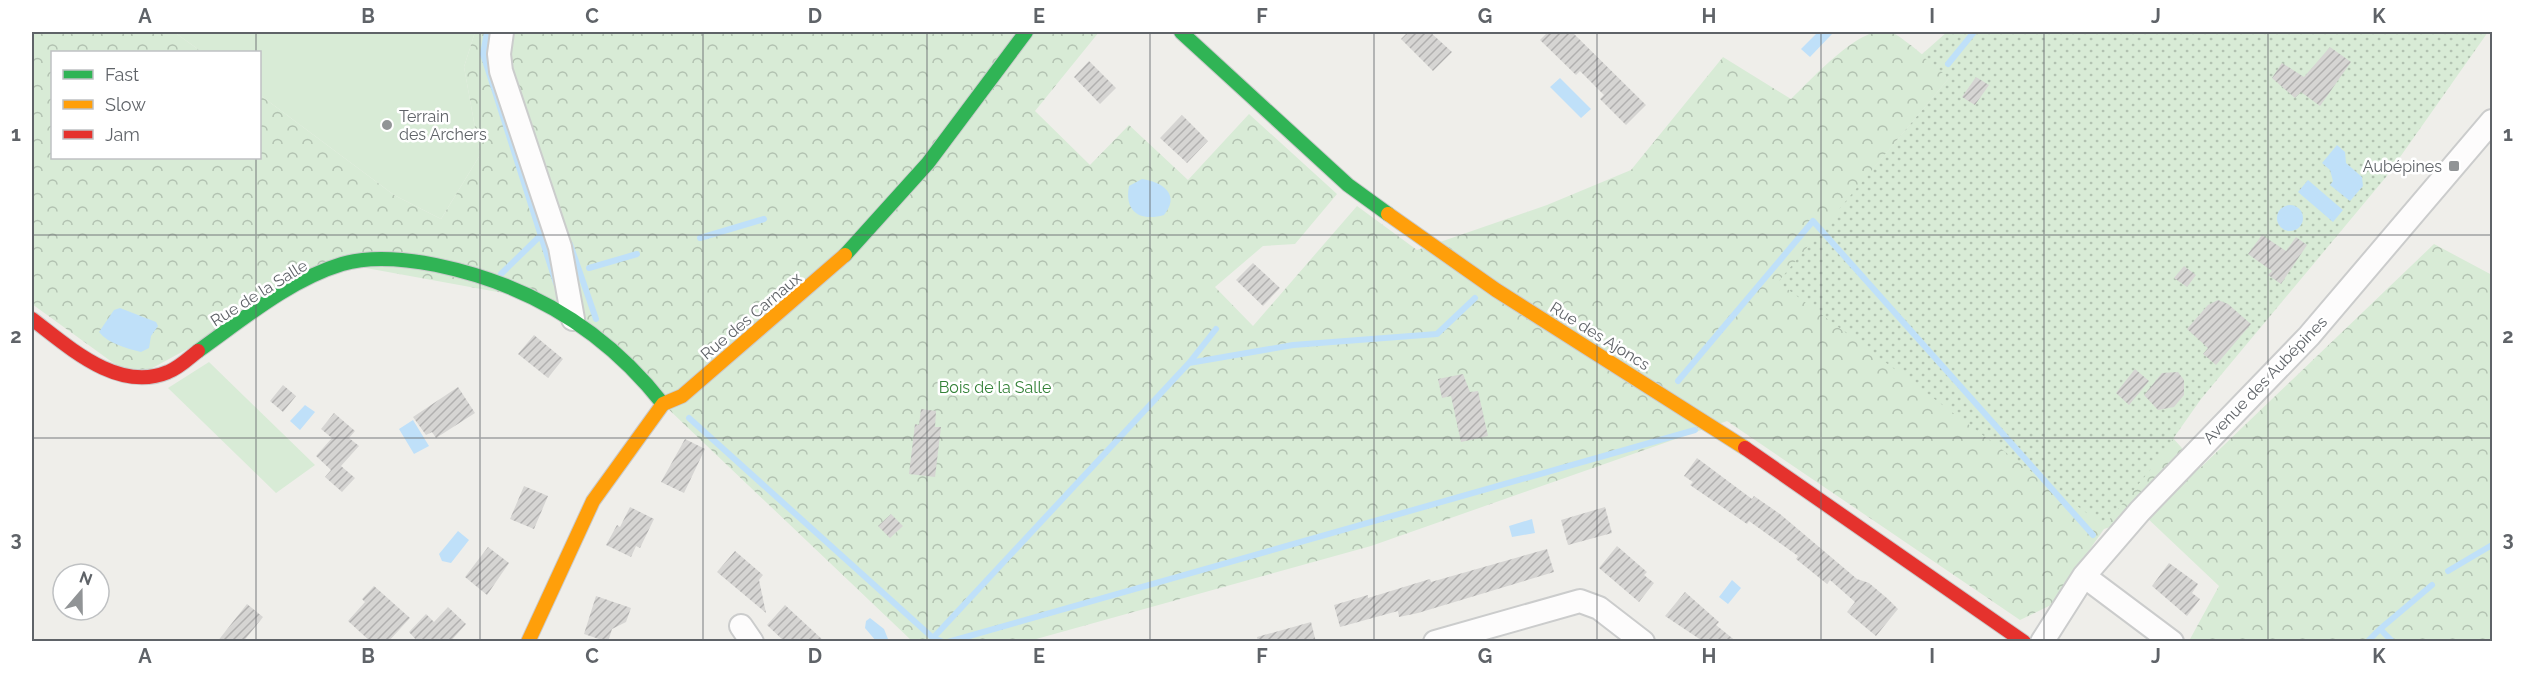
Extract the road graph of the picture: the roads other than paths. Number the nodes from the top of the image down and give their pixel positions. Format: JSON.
{"nodes":[{"id":1,"x":502,"y":32,"type":"edge"},
{"id":2,"x":1026,"y":32,"type":"edge"},
{"id":3,"x":1181,"y":32,"type":"edge"},
{"id":4,"x":2493,"y":121,"type":"edge"},
{"id":5,"x":573,"y":319,"type":"junction"},
{"id":6,"x":32,"y":320,"type":"edge"},
{"id":7,"x":663,"y":405,"type":"junction"},
{"id":8,"x":2085,"y":576,"type":"junction"},
{"id":9,"x":528,"y":642,"type":"edge"},
{"id":10,"x":1435,"y":642,"type":"edge"},
{"id":11,"x":1643,"y":642,"type":"edge"},
{"id":12,"x":2024,"y":642,"type":"edge"},
{"id":13,"x":2042,"y":642,"type":"edge"},
{"id":14,"x":2172,"y":642,"type":"edge"}],
"edges":[{"from":1,"to":5,"type":"street"},
{"from":2,"to":7,"type":"street","name":"Rue des Carnaux"},
{"from":3,"to":12,"type":"street","name":"Rue des Ajoncs"},
{"from":4,"to":8,"type":"street","name":"Avenue des Aubépines"},
{"from":5,"to":6,"type":"street","name":"Rue de la Salle"},
{"from":5,"to":7,"type":"street","name":"Rue de la Salle"},
{"from":7,"to":9,"type":"street","name":"Rue des Carnaux"},
{"from":8,"to":13,"type":"street","name":"Avenue des Aubépines"},
{"from":8,"to":14,"type":"street"},
{"from":10,"to":11,"type":"street"}]}
